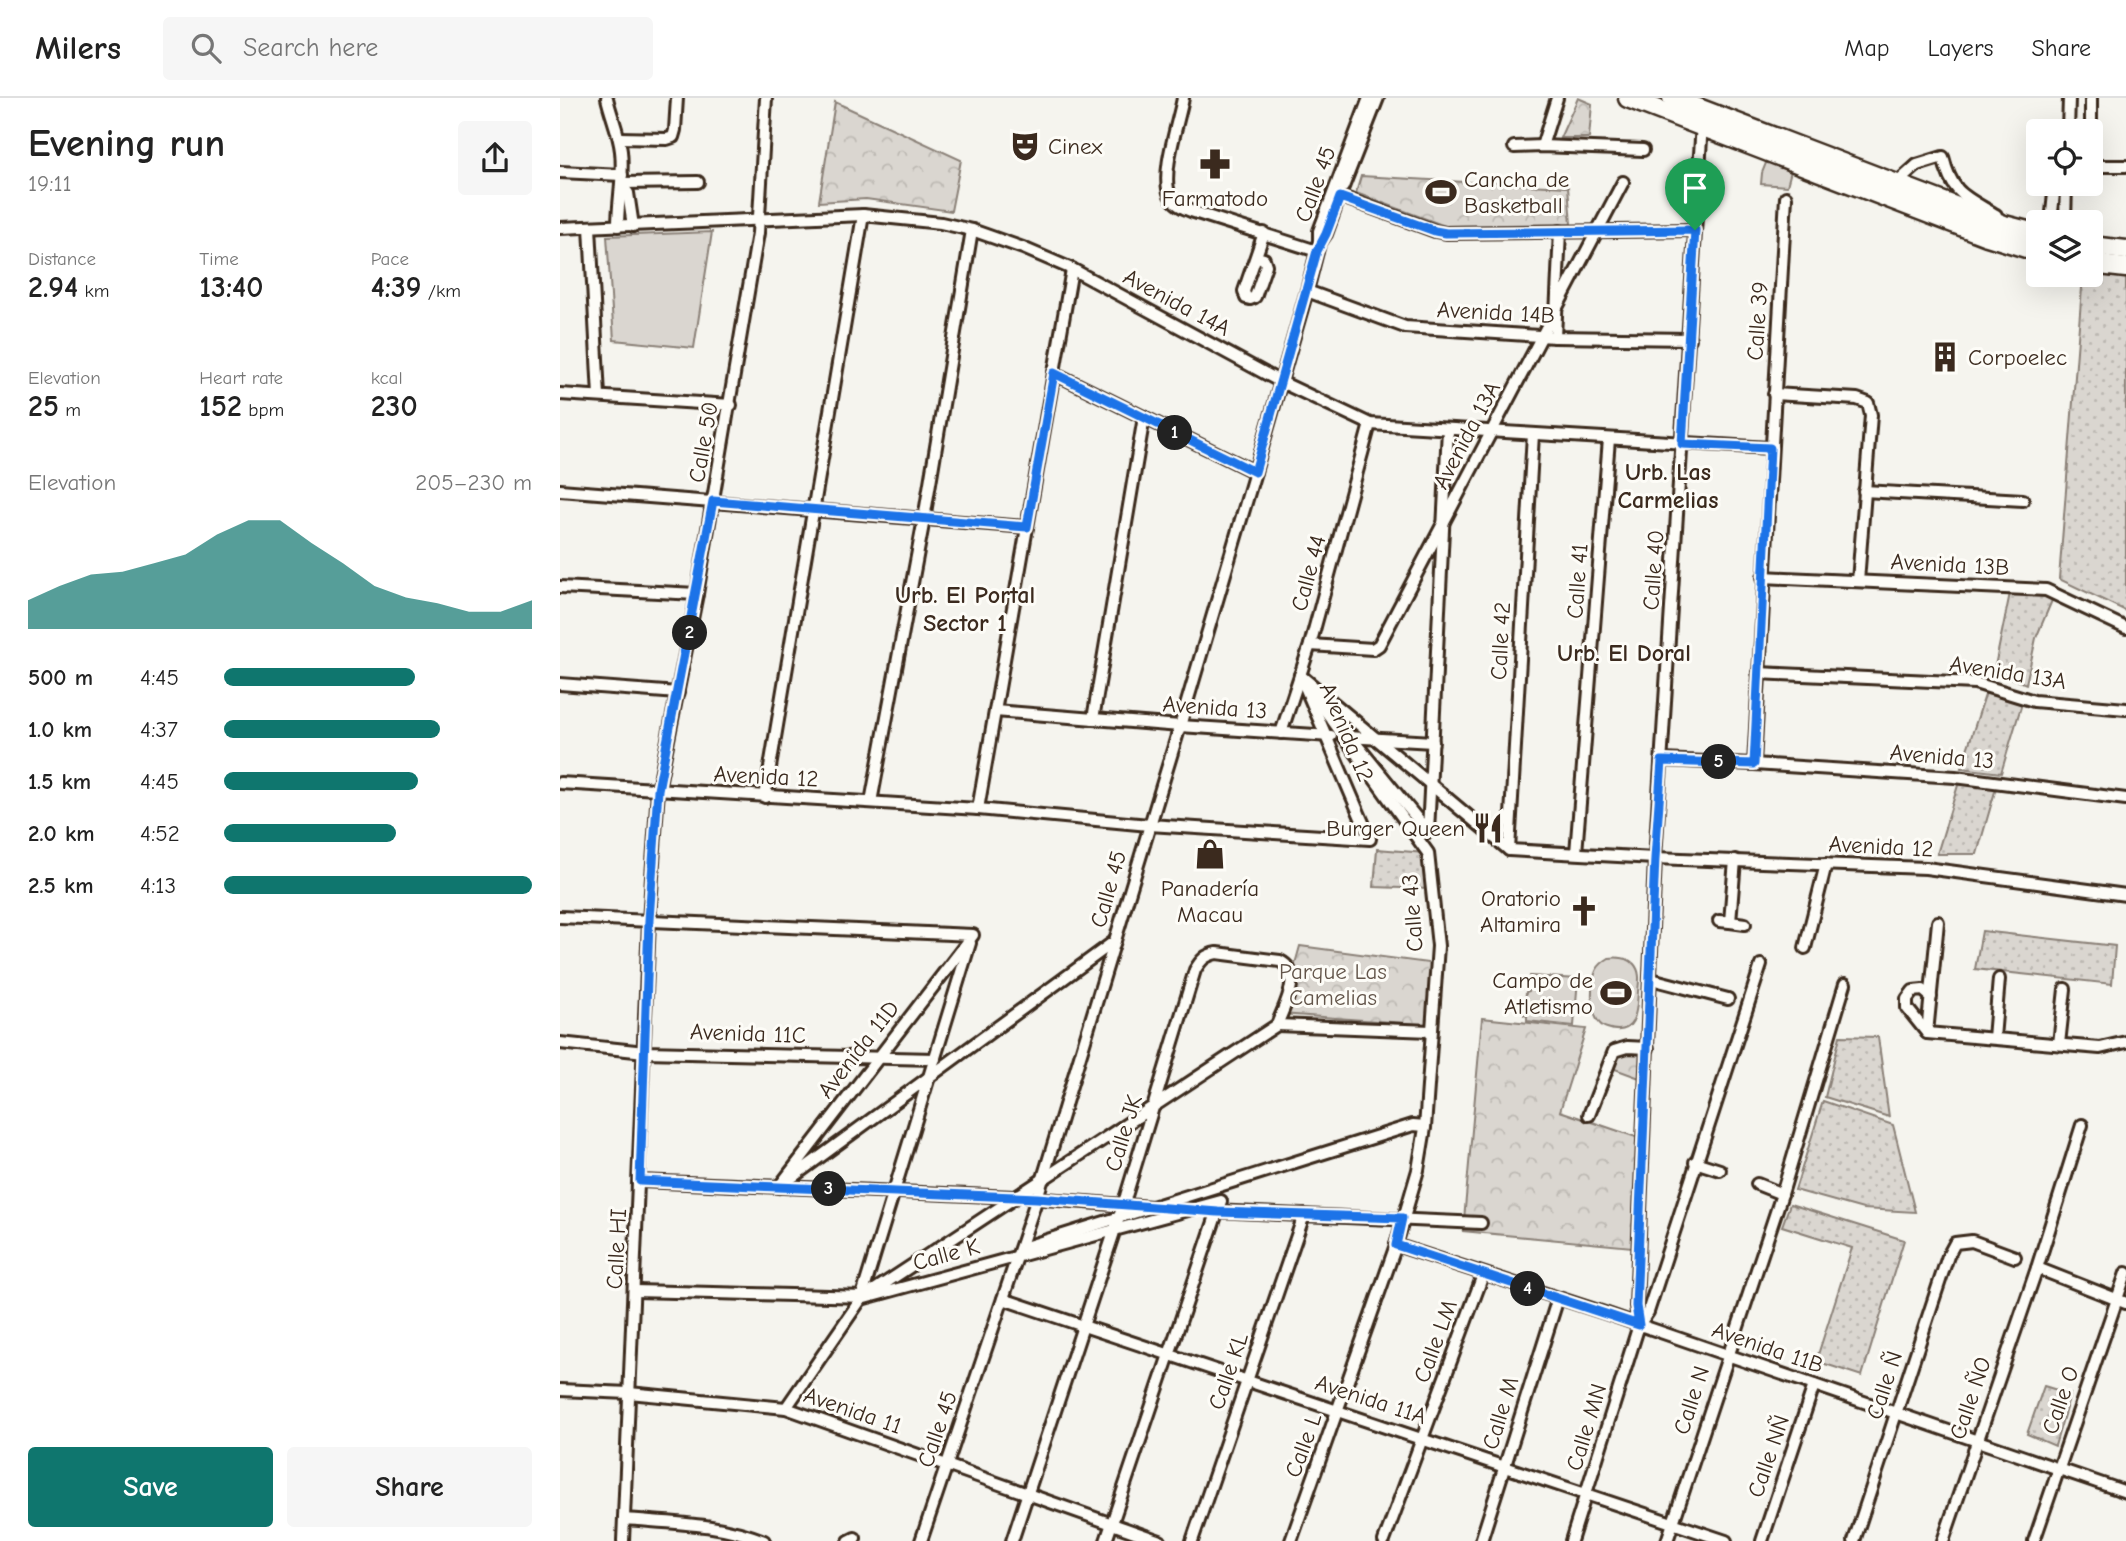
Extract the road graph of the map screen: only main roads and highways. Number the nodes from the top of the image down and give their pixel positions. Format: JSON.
{"nodes":[{"id":1,"x":1628,"y":98,"type":"edge"},
{"id":2,"x":1672,"y":98,"type":"edge"},
{"id":3,"x":1704,"y":119,"type":"junction"},
{"id":4,"x":2026,"y":231,"type":"edge"},
{"id":5,"x":2103,"y":247,"type":"edge"},
{"id":6,"x":2026,"y":248,"type":"edge"},
{"id":7,"x":2126,"y":250,"type":"edge"},
{"id":8,"x":2103,"y":265,"type":"edge"},
{"id":9,"x":2126,"y":268,"type":"edge"}],
"edges":[{"from":1,"to":3,"type":"main road"},
{"from":2,"to":3,"type":"main road"},
{"from":3,"to":4,"type":"main road"},
{"from":3,"to":6,"type":"main road"},
{"from":5,"to":7,"type":"main road"},
{"from":8,"to":9,"type":"main road"}]}
